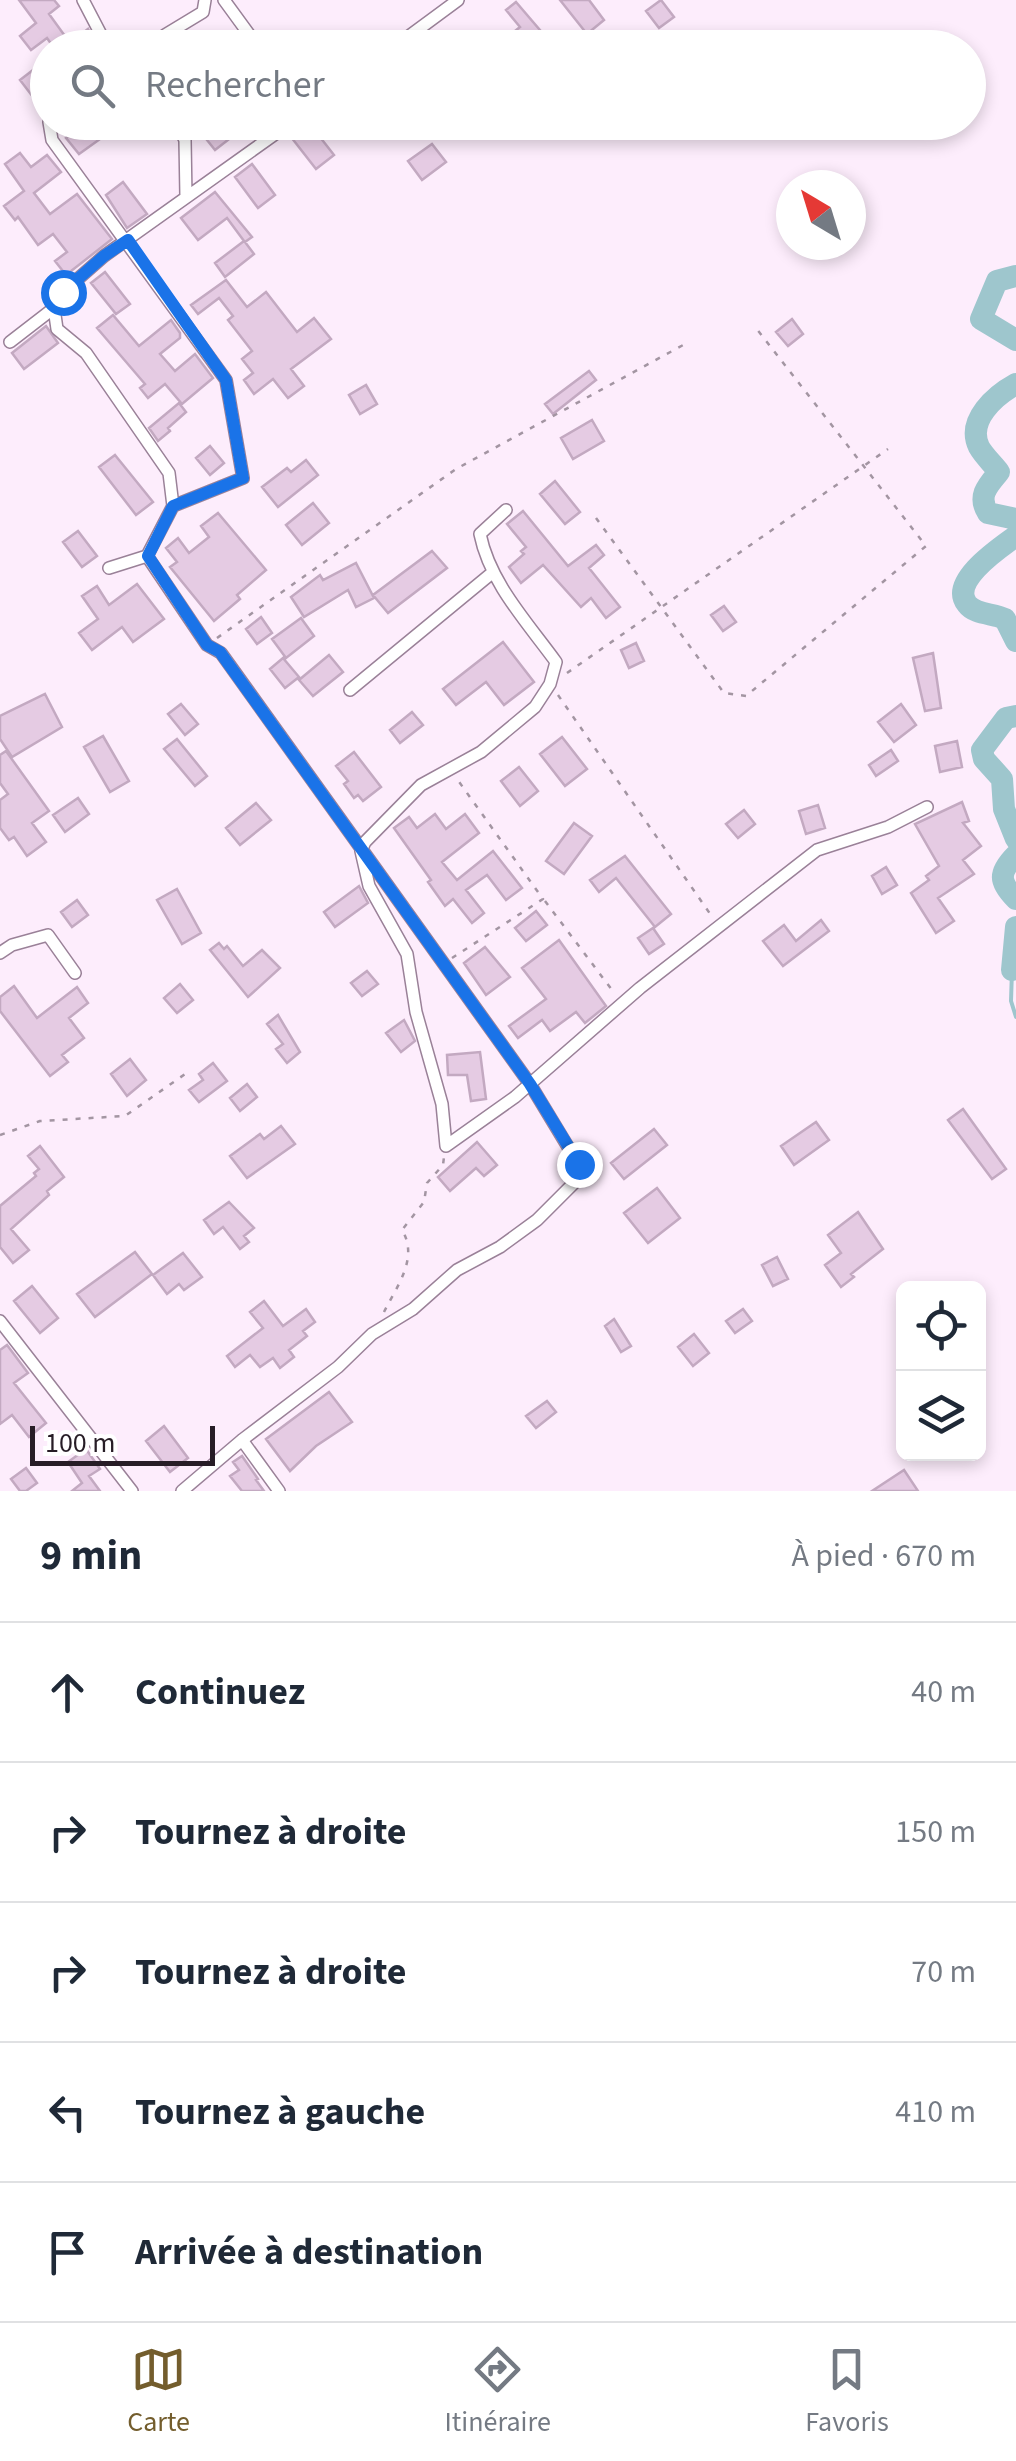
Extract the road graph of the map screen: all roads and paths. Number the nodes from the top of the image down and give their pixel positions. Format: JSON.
{"nodes":[{"id":1,"x":84,"y":0,"type":"edge"},
{"id":2,"x":205,"y":0,"type":"edge"},
{"id":3,"x":224,"y":0,"type":"edge"},
{"id":4,"x":458,"y":0,"type":"edge"},
{"id":5,"x":99,"y":30,"type":"edge"},
{"id":6,"x":173,"y":30,"type":"edge"},
{"id":7,"x":246,"y":30,"type":"edge"},
{"id":8,"x":418,"y":30,"type":"edge"},
{"id":9,"x":52,"y":140,"type":"edge"},
{"id":10,"x":185,"y":140,"type":"edge"},
{"id":11,"x":267,"y":140,"type":"edge"},
{"id":12,"x":186,"y":197,"type":"junction"},
{"id":13,"x":128,"y":240,"type":"junction"},
{"id":14,"x":54,"y":308,"type":"junction"},
{"id":15,"x":756,"y":328,"type":"dead end"},
{"id":16,"x":10,"y":342,"type":"dead end"},
{"id":17,"x":685,"y":344,"type":"dead end"},
{"id":18,"x":888,"y":450,"type":"dead end"},
{"id":19,"x":864,"y":466,"type":"junction"},
{"id":20,"x":173,"y":506,"type":"junction"},
{"id":21,"x":506,"y":510,"type":"dead end"},
{"id":22,"x":596,"y":518,"type":"dead end"},
{"id":23,"x":148,"y":556,"type":"junction"},
{"id":24,"x":109,"y":568,"type":"dead end"},
{"id":25,"x":492,"y":573,"type":"junction"},
{"id":26,"x":662,"y":607,"type":"junction"},
{"id":27,"x":207,"y":645,"type":"junction"},
{"id":28,"x":550,"y":684,"type":"junction"},
{"id":29,"x":350,"y":690,"type":"dead end"},
{"id":30,"x":450,"y":769,"type":"junction"},
{"id":31,"x":926,"y":806,"type":"dead end"},
{"id":32,"x":361,"y":851,"type":"junction"},
{"id":33,"x":543,"y":899,"type":"junction"},
{"id":34,"x":720,"y":928,"type":"junction"},
{"id":35,"x":0,"y":953,"type":"edge"},
{"id":36,"x":445,"y":963,"type":"junction"},
{"id":37,"x":75,"y":973,"type":"dead end"},
{"id":38,"x":622,"y":1003,"type":"junction"},
{"id":39,"x":188,"y":1072,"type":"dead end"},
{"id":40,"x":530,"y":1084,"type":"junction"},
{"id":41,"x":0,"y":1135,"type":"edge"},
{"id":42,"x":446,"y":1146,"type":"junction"},
{"id":43,"x":0,"y":1320,"type":"edge"},
{"id":44,"x":372,"y":1334,"type":"junction"},
{"id":45,"x":242,"y":1440,"type":"junction"},
{"id":46,"x":132,"y":1491,"type":"edge"},
{"id":47,"x":182,"y":1491,"type":"edge"},
{"id":48,"x":279,"y":1491,"type":"edge"}],
"edges":[{"from":1,"to":5,"type":"street"},
{"from":2,"to":6,"type":"street"},
{"from":3,"to":7,"type":"street"},
{"from":4,"to":8,"type":"street"},
{"from":9,"to":13,"type":"street"},
{"from":10,"to":12,"type":"street"},
{"from":11,"to":12,"type":"street"},
{"from":12,"to":13,"type":"street"},
{"from":13,"to":14,"type":"street"},
{"from":13,"to":20,"type":"street"},
{"from":14,"to":16,"type":"street"},
{"from":14,"to":20,"type":"street"},
{"from":15,"to":19,"type":"path"},
{"from":17,"to":27,"type":"path"},
{"from":18,"to":19,"type":"path"},
{"from":19,"to":26,"type":"path"},
{"from":19,"to":26,"type":"path"},
{"from":20,"to":23,"type":"street"},
{"from":21,"to":25,"type":"street"},
{"from":22,"to":26,"type":"path"},
{"from":23,"to":24,"type":"street"},
{"from":23,"to":27,"type":"street"},
{"from":25,"to":28,"type":"street"},
{"from":25,"to":29,"type":"street"},
{"from":26,"to":28,"type":"path"},
{"from":27,"to":32,"type":"street"},
{"from":28,"to":30,"type":"street"},
{"from":28,"to":34,"type":"path"},
{"from":30,"to":32,"type":"street"},
{"from":30,"to":33,"type":"path"},
{"from":31,"to":34,"type":"street"},
{"from":32,"to":36,"type":"street"},
{"from":32,"to":42,"type":"street"},
{"from":33,"to":36,"type":"path"},
{"from":33,"to":38,"type":"path"},
{"from":34,"to":38,"type":"street"},
{"from":35,"to":37,"type":"street"},
{"from":36,"to":40,"type":"street"},
{"from":38,"to":40,"type":"street"},
{"from":39,"to":41,"type":"path"},
{"from":40,"to":42,"type":"street"},
{"from":40,"to":44,"type":"street"},
{"from":42,"to":44,"type":"path"},
{"from":43,"to":46,"type":"street"},
{"from":44,"to":45,"type":"street"},
{"from":45,"to":47,"type":"street"},
{"from":45,"to":48,"type":"street"}]}
